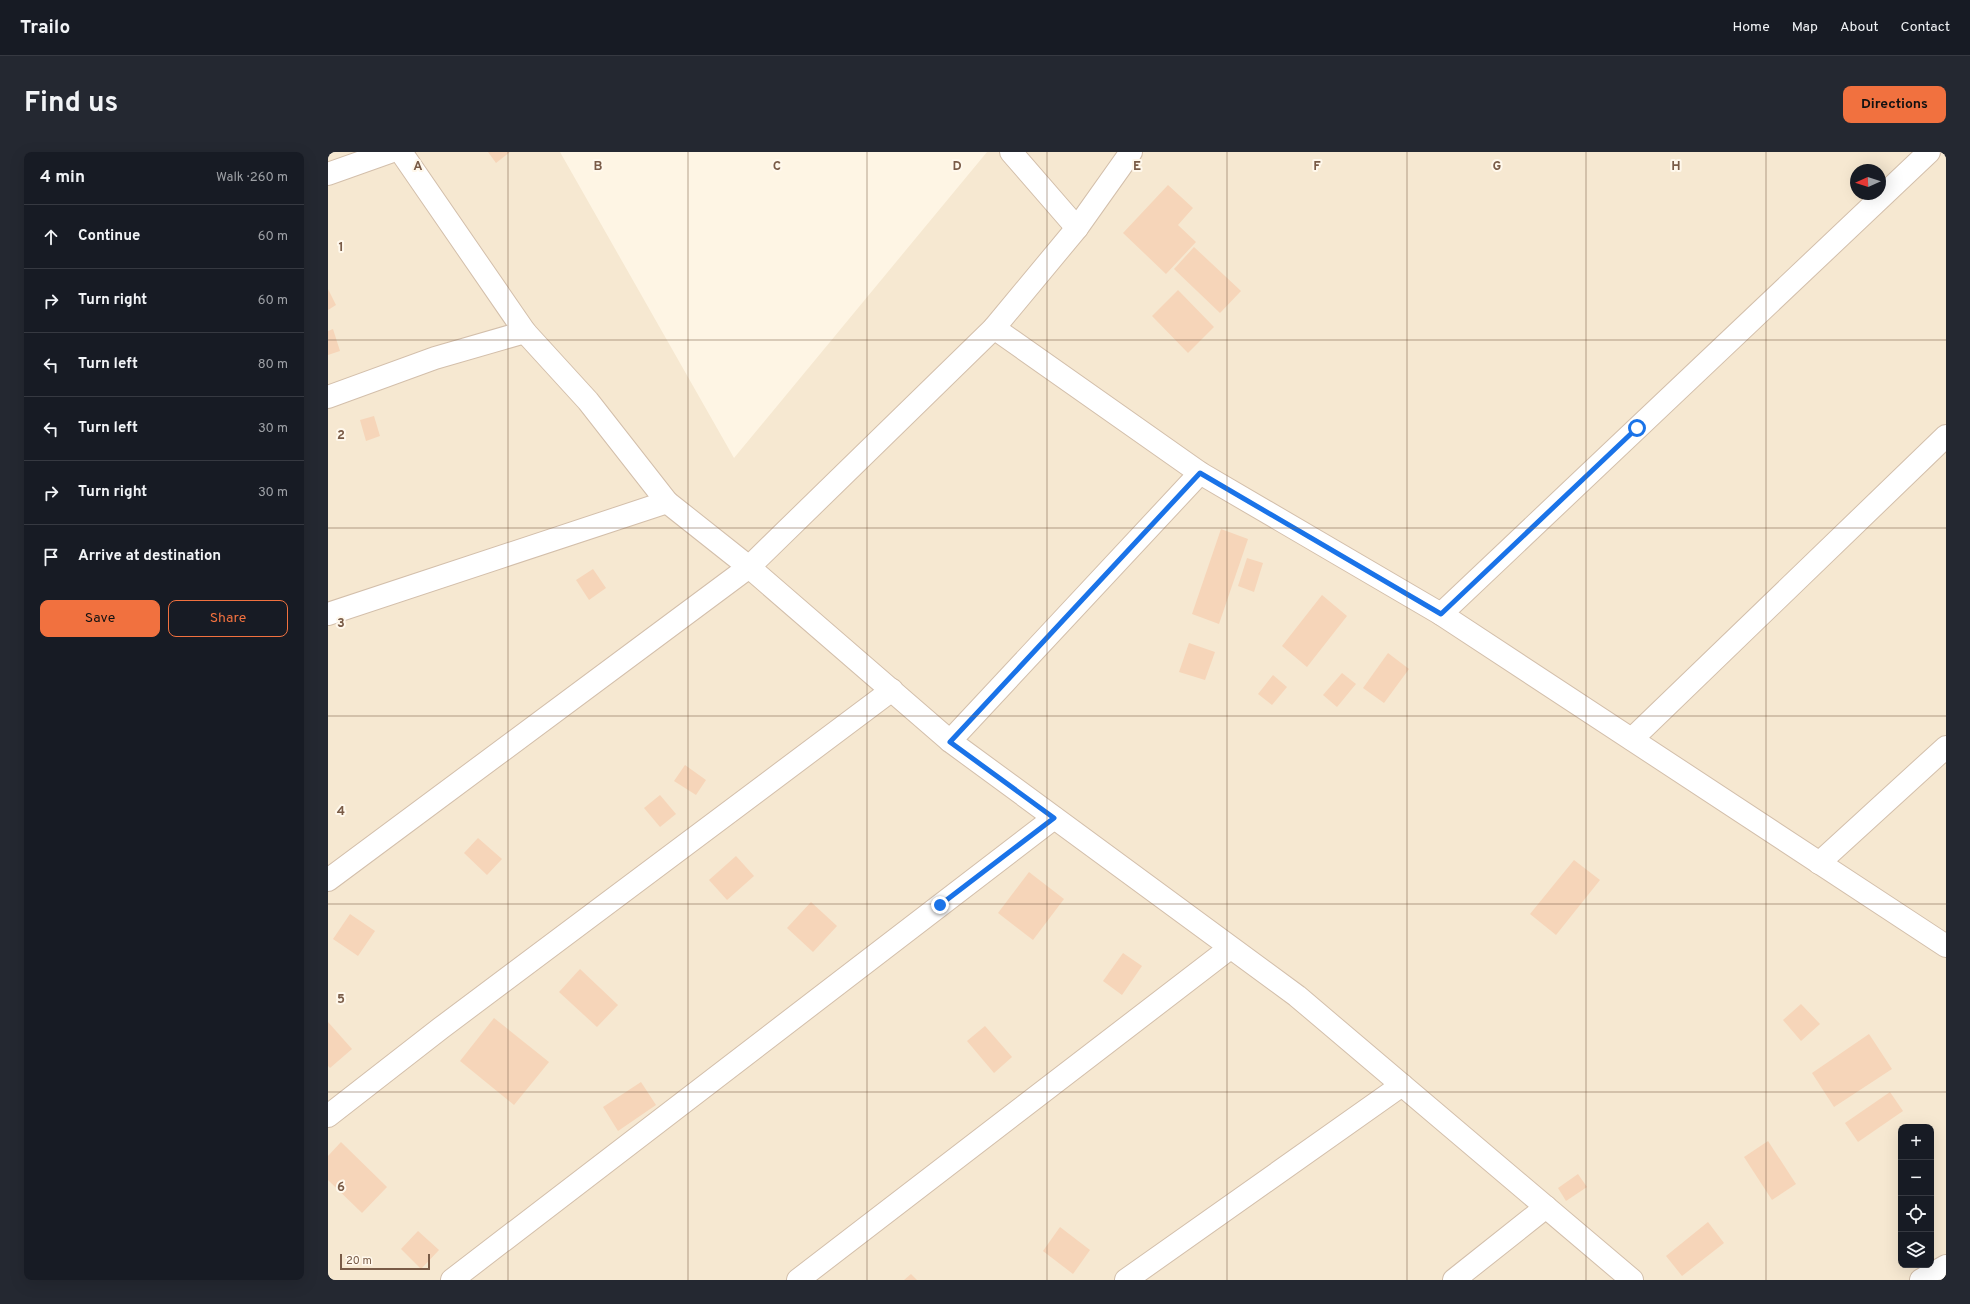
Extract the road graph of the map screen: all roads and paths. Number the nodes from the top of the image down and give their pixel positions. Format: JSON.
{"nodes":[{"id":1,"x":390,"y":152,"type":"edge"},
{"id":2,"x":401,"y":152,"type":"edge"},
{"id":3,"x":1011,"y":152,"type":"edge"},
{"id":4,"x":1131,"y":152,"type":"edge"},
{"id":5,"x":1927,"y":153,"type":"edge"},
{"id":6,"x":328,"y":174,"type":"edge"},
{"id":7,"x":1077,"y":228,"type":"junction"},
{"id":8,"x":994,"y":328,"type":"junction"},
{"id":9,"x":525,"y":332,"type":"junction"},
{"id":10,"x":328,"y":397,"type":"edge"},
{"id":11,"x":1946,"y":436,"type":"edge"},
{"id":12,"x":1200,"y":473,"type":"junction"},
{"id":13,"x":667,"y":502,"type":"junction"},
{"id":14,"x":749,"y":567,"type":"junction"},
{"id":15,"x":328,"y":614,"type":"edge"},
{"id":16,"x":1441,"y":614,"type":"junction"},
{"id":17,"x":892,"y":690,"type":"junction"},
{"id":18,"x":1632,"y":740,"type":"junction"},
{"id":19,"x":950,"y":742,"type":"junction"},
{"id":20,"x":1946,"y":747,"type":"edge"},
{"id":21,"x":1054,"y":818,"type":"junction"},
{"id":22,"x":1819,"y":863,"type":"junction"},
{"id":23,"x":328,"y":880,"type":"edge"},
{"id":24,"x":1946,"y":946,"type":"edge"},
{"id":25,"x":1230,"y":948,"type":"junction"},
{"id":26,"x":1402,"y":1085,"type":"junction"},
{"id":27,"x":328,"y":1116,"type":"edge"},
{"id":28,"x":1546,"y":1207,"type":"junction"},
{"id":29,"x":1946,"y":1266,"type":"edge"},
{"id":30,"x":452,"y":1280,"type":"edge"},
{"id":31,"x":798,"y":1280,"type":"edge"},
{"id":32,"x":1126,"y":1280,"type":"edge"},
{"id":33,"x":1454,"y":1280,"type":"edge"},
{"id":34,"x":1632,"y":1280,"type":"edge"},
{"id":35,"x":1921,"y":1280,"type":"edge"}],
"edges":[{"from":1,"to":6,"type":"street"},
{"from":2,"to":9,"type":"street"},
{"from":3,"to":7,"type":"street"},
{"from":4,"to":7,"type":"street"},
{"from":5,"to":16,"type":"street"},
{"from":7,"to":8,"type":"street"},
{"from":8,"to":12,"type":"street"},
{"from":8,"to":14,"type":"street"},
{"from":9,"to":10,"type":"street"},
{"from":9,"to":13,"type":"street"},
{"from":11,"to":18,"type":"street"},
{"from":12,"to":16,"type":"street"},
{"from":12,"to":19,"type":"street"},
{"from":13,"to":14,"type":"street"},
{"from":13,"to":15,"type":"street"},
{"from":14,"to":17,"type":"street"},
{"from":14,"to":23,"type":"street"},
{"from":16,"to":18,"type":"street"},
{"from":17,"to":19,"type":"street"},
{"from":17,"to":27,"type":"street"},
{"from":18,"to":22,"type":"street"},
{"from":19,"to":21,"type":"street"},
{"from":20,"to":22,"type":"street"},
{"from":21,"to":25,"type":"street"},
{"from":21,"to":30,"type":"street"},
{"from":22,"to":24,"type":"street"},
{"from":25,"to":26,"type":"street"},
{"from":25,"to":31,"type":"street"},
{"from":26,"to":28,"type":"street"},
{"from":26,"to":32,"type":"street"},
{"from":28,"to":33,"type":"street"},
{"from":28,"to":34,"type":"street"},
{"from":29,"to":35,"type":"street"}]}
